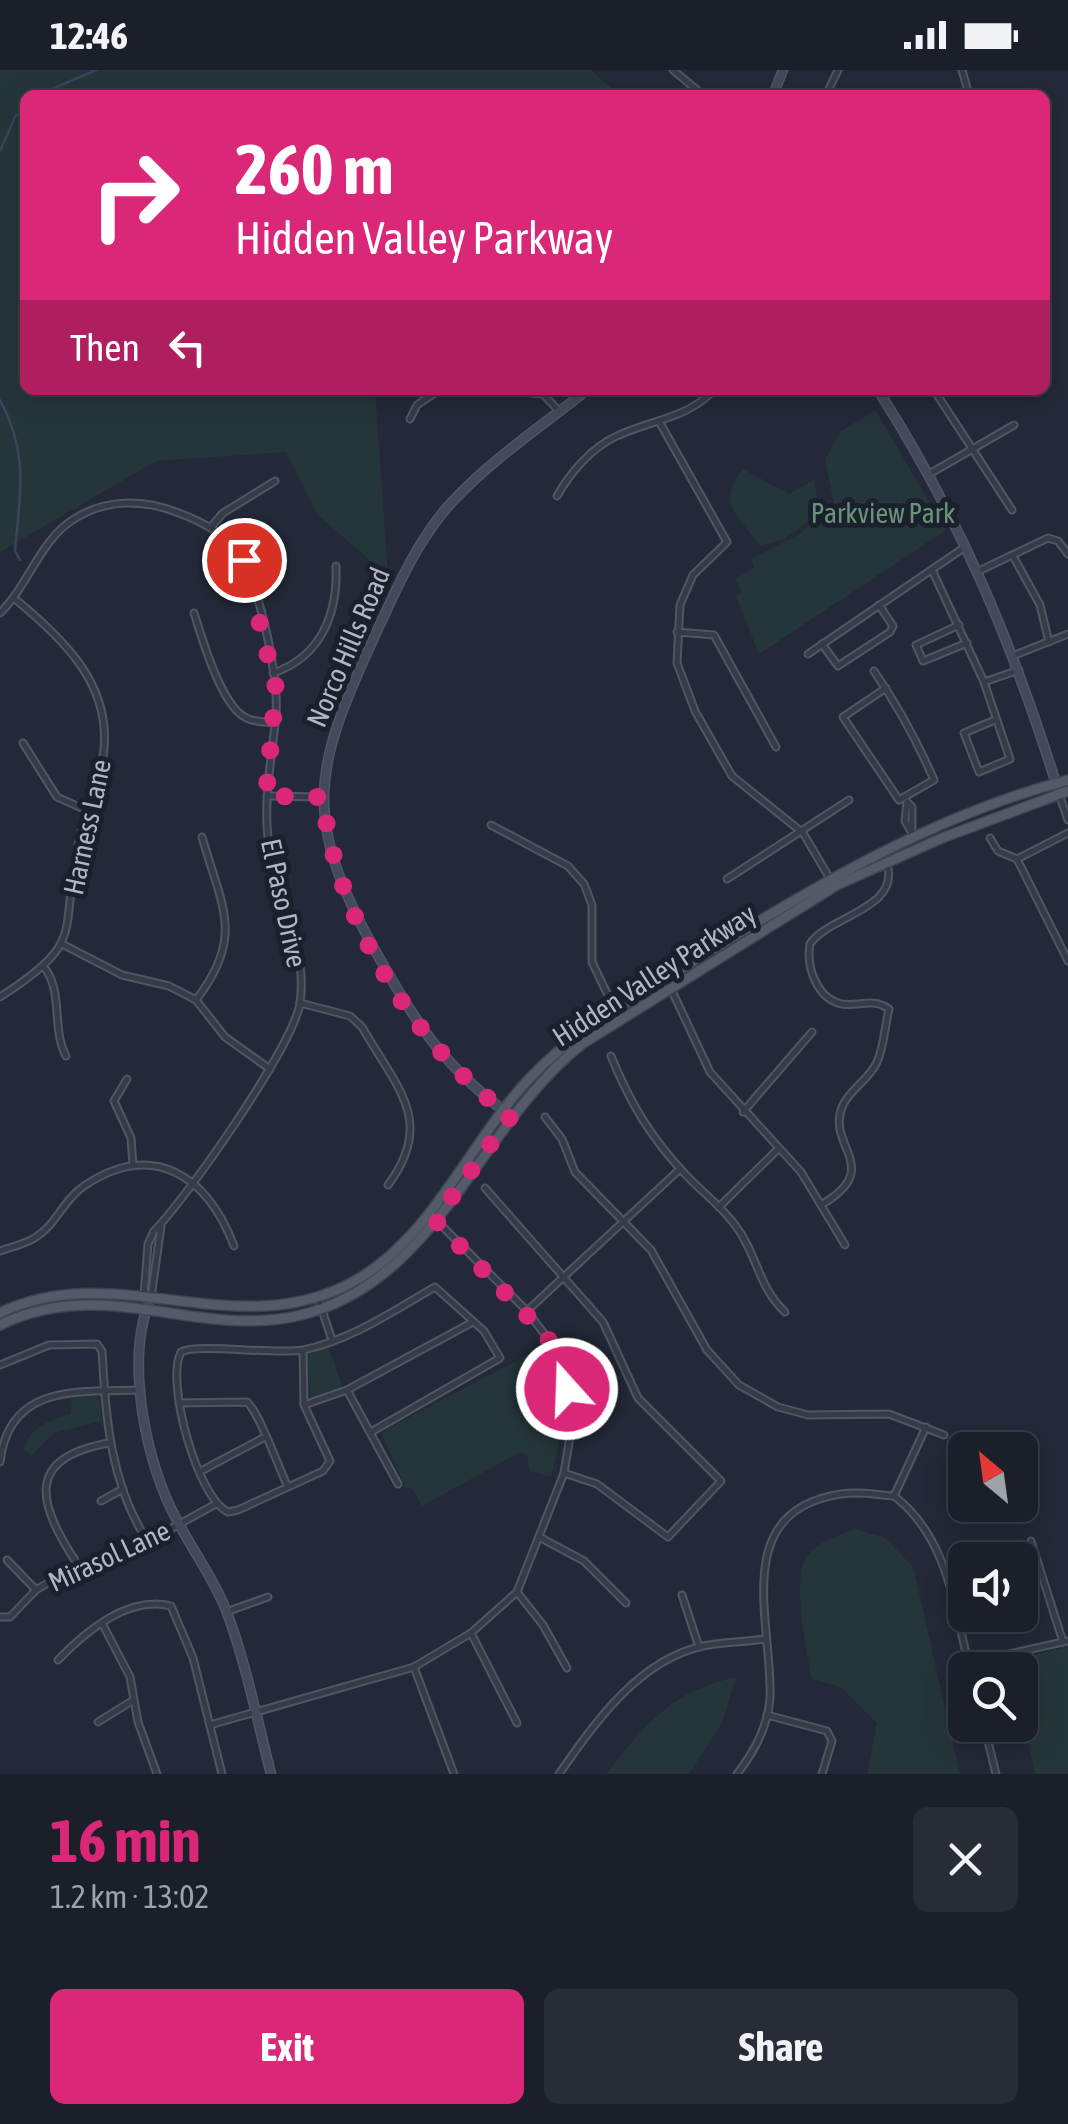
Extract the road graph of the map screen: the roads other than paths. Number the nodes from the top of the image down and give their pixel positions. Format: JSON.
{"nodes":[{"id":1,"x":678,"y":72,"type":"edge"},
{"id":2,"x":697,"y":90,"type":"edge"},
{"id":3,"x":430,"y":395,"type":"edge"},
{"id":4,"x":545,"y":395,"type":"edge"},
{"id":5,"x":581,"y":395,"type":"edge"},
{"id":6,"x":709,"y":395,"type":"edge"},
{"id":7,"x":881,"y":395,"type":"edge"},
{"id":8,"x":937,"y":395,"type":"edge"},
{"id":9,"x":560,"y":412,"type":"junction"},
{"id":10,"x":410,"y":419,"type":"dead end"},
{"id":11,"x":660,"y":423,"type":"junction"},
{"id":12,"x":1014,"y":425,"type":"dead end"},
{"id":13,"x":974,"y":452,"type":"junction"},
{"id":14,"x":931,"y":473,"type":"junction"},
{"id":15,"x":276,"y":480,"type":"dead end"},
{"id":16,"x":557,"y":496,"type":"dead end"},
{"id":17,"x":1012,"y":510,"type":"dead end"},
{"id":18,"x":211,"y":526,"type":"junction"},
{"id":19,"x":967,"y":545,"type":"junction"},
{"id":20,"x":1068,"y":554,"type":"edge"},
{"id":21,"x":1013,"y":556,"type":"junction"},
{"id":22,"x":336,"y":566,"type":"dead end"},
{"id":23,"x":932,"y":570,"type":"junction"},
{"id":24,"x":979,"y":572,"type":"junction"},
{"id":25,"x":14,"y":598,"type":"junction"},
{"id":26,"x":879,"y":606,"type":"junction"},
{"id":27,"x":194,"y":613,"type":"dead end"},
{"id":28,"x":0,"y":614,"type":"edge"},
{"id":29,"x":960,"y":625,"type":"junction"},
{"id":30,"x":676,"y":632,"type":"junction"},
{"id":31,"x":1068,"y":634,"type":"edge"},
{"id":32,"x":967,"y":642,"type":"junction"},
{"id":33,"x":1050,"y":642,"type":"junction"},
{"id":34,"x":822,"y":644,"type":"junction"},
{"id":35,"x":808,"y":654,"type":"dead end"},
{"id":36,"x":1016,"y":656,"type":"junction"},
{"id":37,"x":1020,"y":669,"type":"junction"},
{"id":38,"x":874,"y":671,"type":"dead end"},
{"id":39,"x":273,"y":672,"type":"junction"},
{"id":40,"x":984,"y":682,"type":"junction"},
{"id":41,"x":886,"y":688,"type":"junction"},
{"id":42,"x":995,"y":720,"type":"junction"},
{"id":43,"x":275,"y":723,"type":"junction"},
{"id":44,"x":22,"y":743,"type":"dead end"},
{"id":45,"x":776,"y":747,"type":"dead end"},
{"id":46,"x":1068,"y":780,"type":"edge"},
{"id":47,"x":1061,"y":789,"type":"edge"},
{"id":48,"x":266,"y":796,"type":"junction"},
{"id":49,"x":323,"y":797,"type":"junction"},
{"id":50,"x":849,"y":800,"type":"dead end"},
{"id":51,"x":906,"y":800,"type":"junction"},
{"id":52,"x":87,"y":811,"type":"junction"},
{"id":53,"x":1068,"y":820,"type":"edge"},
{"id":54,"x":492,"y":825,"type":"dead end"},
{"id":55,"x":803,"y":833,"type":"junction"},
{"id":56,"x":1068,"y":833,"type":"edge"},
{"id":57,"x":913,"y":835,"type":"junction"},
{"id":58,"x":202,"y":837,"type":"dead end"},
{"id":59,"x":942,"y":838,"type":"junction"},
{"id":60,"x":990,"y":838,"type":"dead end"},
{"id":61,"x":1018,"y":859,"type":"junction"},
{"id":62,"x":881,"y":864,"type":"junction"},
{"id":63,"x":829,"y":877,"type":"junction"},
{"id":64,"x":727,"y":879,"type":"dead end"},
{"id":65,"x":794,"y":910,"type":"junction"},
{"id":66,"x":64,"y":944,"type":"junction"},
{"id":67,"x":1068,"y":961,"type":"edge"},
{"id":68,"x":44,"y":967,"type":"junction"},
{"id":69,"x":670,"y":988,"type":"junction"},
{"id":70,"x":0,"y":997,"type":"edge"},
{"id":71,"x":196,"y":1000,"type":"junction"},
{"id":72,"x":300,"y":1003,"type":"junction"},
{"id":73,"x":615,"y":1010,"type":"junction"},
{"id":74,"x":812,"y":1032,"type":"dead end"},
{"id":75,"x":66,"y":1056,"type":"dead end"},
{"id":76,"x":612,"y":1056,"type":"dead end"},
{"id":77,"x":270,"y":1069,"type":"junction"},
{"id":78,"x":127,"y":1079,"type":"dead end"},
{"id":79,"x":743,"y":1112,"type":"junction"},
{"id":80,"x":507,"y":1113,"type":"junction"},
{"id":81,"x":545,"y":1117,"type":"dead end"},
{"id":82,"x":777,"y":1150,"type":"junction"},
{"id":83,"x":134,"y":1165,"type":"junction"},
{"id":84,"x":680,"y":1169,"type":"junction"},
{"id":85,"x":192,"y":1182,"type":"junction"},
{"id":86,"x":388,"y":1185,"type":"dead end"},
{"id":87,"x":485,"y":1188,"type":"dead end"},
{"id":88,"x":821,"y":1205,"type":"junction"},
{"id":89,"x":719,"y":1207,"type":"junction"},
{"id":90,"x":431,"y":1216,"type":"junction"},
{"id":91,"x":626,"y":1224,"type":"junction"},
{"id":92,"x":234,"y":1246,"type":"dead end"},
{"id":93,"x":845,"y":1246,"type":"dead end"},
{"id":94,"x":0,"y":1251,"type":"edge"},
{"id":95,"x":566,"y":1276,"type":"junction"},
{"id":96,"x":147,"y":1301,"type":"junction"},
{"id":97,"x":320,"y":1303,"type":"junction"},
{"id":98,"x":527,"y":1312,"type":"junction"},
{"id":99,"x":785,"y":1312,"type":"dead end"},
{"id":100,"x":0,"y":1313,"type":"edge"},
{"id":101,"x":472,"y":1322,"type":"junction"},
{"id":102,"x":0,"y":1325,"type":"edge"},
{"id":103,"x":332,"y":1340,"type":"junction"},
{"id":104,"x":303,"y":1350,"type":"junction"},
{"id":105,"x":0,"y":1365,"type":"edge"},
{"id":106,"x":141,"y":1390,"type":"junction"},
{"id":107,"x":348,"y":1390,"type":"junction"},
{"id":108,"x":104,"y":1392,"type":"junction"},
{"id":109,"x":178,"y":1403,"type":"junction"},
{"id":110,"x":304,"y":1405,"type":"junction"},
{"id":111,"x":926,"y":1426,"type":"junction"},
{"id":112,"x":371,"y":1432,"type":"junction"},
{"id":113,"x":944,"y":1436,"type":"dead end"},
{"id":114,"x":263,"y":1438,"type":"junction"},
{"id":115,"x":110,"y":1443,"type":"junction"},
{"id":116,"x":0,"y":1462,"type":"edge"},
{"id":117,"x":201,"y":1472,"type":"junction"},
{"id":118,"x":564,"y":1473,"type":"junction"},
{"id":119,"x":398,"y":1484,"type":"dead end"},
{"id":120,"x":288,"y":1485,"type":"junction"},
{"id":121,"x":123,"y":1490,"type":"junction"},
{"id":122,"x":894,"y":1496,"type":"junction"},
{"id":123,"x":101,"y":1500,"type":"dead end"},
{"id":124,"x":216,"y":1504,"type":"junction"},
{"id":125,"x":178,"y":1524,"type":"junction"},
{"id":126,"x":541,"y":1538,"type":"junction"},
{"id":127,"x":148,"y":1542,"type":"junction"},
{"id":128,"x":7,"y":1560,"type":"dead end"},
{"id":129,"x":78,"y":1565,"type":"junction"},
{"id":130,"x":1038,"y":1565,"type":"edge"},
{"id":131,"x":36,"y":1590,"type":"junction"},
{"id":132,"x":517,"y":1592,"type":"junction"},
{"id":133,"x":682,"y":1595,"type":"dead end"},
{"id":134,"x":268,"y":1597,"type":"dead end"},
{"id":135,"x":626,"y":1604,"type":"dead end"},
{"id":136,"x":226,"y":1612,"type":"junction"},
{"id":137,"x":0,"y":1617,"type":"edge"},
{"id":138,"x":102,"y":1623,"type":"junction"},
{"id":139,"x":470,"y":1633,"type":"junction"},
{"id":140,"x":765,"y":1639,"type":"junction"},
{"id":141,"x":1065,"y":1641,"type":"edge"},
{"id":142,"x":699,"y":1647,"type":"junction"},
{"id":143,"x":966,"y":1652,"type":"edge"},
{"id":144,"x":1023,"y":1652,"type":"edge"},
{"id":145,"x":58,"y":1660,"type":"dead end"},
{"id":146,"x":414,"y":1667,"type":"junction"},
{"id":147,"x":567,"y":1668,"type":"dead end"},
{"id":148,"x":132,"y":1701,"type":"junction"},
{"id":149,"x":255,"y":1712,"type":"junction"},
{"id":150,"x":768,"y":1716,"type":"junction"},
{"id":151,"x":98,"y":1722,"type":"dead end"},
{"id":152,"x":517,"y":1723,"type":"dead end"},
{"id":153,"x":210,"y":1725,"type":"junction"},
{"id":154,"x":988,"y":1742,"type":"edge"},
{"id":155,"x":157,"y":1774,"type":"edge"},
{"id":156,"x":222,"y":1774,"type":"edge"},
{"id":157,"x":271,"y":1774,"type":"edge"},
{"id":158,"x":454,"y":1774,"type":"edge"},
{"id":159,"x":558,"y":1774,"type":"edge"},
{"id":160,"x":738,"y":1774,"type":"edge"},
{"id":161,"x":822,"y":1774,"type":"edge"},
{"id":162,"x":996,"y":1774,"type":"edge"}],
"edges":[{"from":1,"to":2,"type":"street"},
{"from":3,"to":10,"type":"street"},
{"from":4,"to":9,"type":"street"},
{"from":5,"to":9,"type":"street","name":"Norco Hills Road"},
{"from":6,"to":11,"type":"street"},
{"from":7,"to":14,"type":"street"},
{"from":8,"to":13,"type":"street"},
{"from":9,"to":49,"type":"street","name":"Norco Hills Road"},
{"from":11,"to":16,"type":"street"},
{"from":11,"to":30,"type":"street"},
{"from":12,"to":13,"type":"street"},
{"from":13,"to":14,"type":"street"},
{"from":13,"to":17,"type":"street"},
{"from":14,"to":19,"type":"street"},
{"from":15,"to":18,"type":"street"},
{"from":18,"to":25,"type":"street","name":"El Paso Drive"},
{"from":18,"to":39,"type":"street","name":"El Paso Drive"},
{"from":19,"to":23,"type":"street"},
{"from":19,"to":24,"type":"street"},
{"from":20,"to":21,"type":"street"},
{"from":21,"to":24,"type":"street"},
{"from":21,"to":33,"type":"street"},
{"from":22,"to":39,"type":"street"},
{"from":23,"to":26,"type":"street"},
{"from":23,"to":29,"type":"street"},
{"from":24,"to":36,"type":"street"},
{"from":25,"to":28,"type":"street","name":"El Paso Drive"},
{"from":25,"to":52,"type":"street","name":"Harness Lane"},
{"from":26,"to":34,"type":"street"},
{"from":26,"to":34,"type":"street"},
{"from":27,"to":43,"type":"street"},
{"from":29,"to":32,"type":"street"},
{"from":29,"to":32,"type":"street"},
{"from":30,"to":45,"type":"street"},
{"from":30,"to":55,"type":"street"},
{"from":31,"to":33,"type":"street"},
{"from":32,"to":40,"type":"street"},
{"from":33,"to":36,"type":"street"},
{"from":34,"to":35,"type":"street"},
{"from":36,"to":37,"type":"street"},
{"from":37,"to":40,"type":"street"},
{"from":37,"to":47,"type":"street"},
{"from":38,"to":41,"type":"street"},
{"from":39,"to":43,"type":"street","name":"El Paso Drive"},
{"from":40,"to":42,"type":"street"},
{"from":41,"to":51,"type":"street"},
{"from":41,"to":51,"type":"street"},
{"from":42,"to":42,"type":"street"},
{"from":43,"to":48,"type":"street","name":"El Paso Drive"},
{"from":44,"to":52,"type":"street"},
{"from":46,"to":47,"type":"main road"},
{"from":47,"to":53,"type":"street"},
{"from":47,"to":57,"type":"main road","name":"Hidden Valley Parkway"},
{"from":47,"to":59,"type":"main road","name":"Hidden Valley Parkway"},
{"from":48,"to":49,"type":"street"},
{"from":48,"to":72,"type":"street","name":"El Paso Drive"},
{"from":49,"to":80,"type":"street","name":"Norco Hills Road"},
{"from":50,"to":55,"type":"street"},
{"from":51,"to":57,"type":"street"},
{"from":52,"to":66,"type":"street","name":"Harness Lane"},
{"from":54,"to":73,"type":"street"},
{"from":55,"to":63,"type":"street"},
{"from":55,"to":64,"type":"street"},
{"from":56,"to":61,"type":"street"},
{"from":57,"to":59,"type":"main road"},
{"from":57,"to":63,"type":"main road","name":"Hidden Valley Parkway"},
{"from":58,"to":71,"type":"street"},
{"from":59,"to":62,"type":"main road","name":"Hidden Valley Parkway"},
{"from":60,"to":61,"type":"street"},
{"from":61,"to":67,"type":"street"},
{"from":62,"to":63,"type":"main road"},
{"from":62,"to":65,"type":"main road","name":"Hidden Valley Parkway"},
{"from":62,"to":88,"type":"street"},
{"from":63,"to":65,"type":"main road"},
{"from":63,"to":73,"type":"main road","name":"Hidden Valley Parkway"},
{"from":65,"to":69,"type":"main road","name":"Hidden Valley Parkway"},
{"from":66,"to":68,"type":"street"},
{"from":66,"to":71,"type":"street"},
{"from":68,"to":70,"type":"street"},
{"from":68,"to":75,"type":"street"},
{"from":69,"to":79,"type":"street"},
{"from":69,"to":80,"type":"main road","name":"Hidden Valley Parkway"},
{"from":71,"to":77,"type":"street"},
{"from":72,"to":77,"type":"street","name":"El Paso Drive"},
{"from":72,"to":86,"type":"street"},
{"from":73,"to":80,"type":"main road","name":"Hidden Valley Parkway"},
{"from":74,"to":79,"type":"street"},
{"from":76,"to":84,"type":"street"},
{"from":77,"to":85,"type":"street","name":"El Paso Drive"},
{"from":78,"to":83,"type":"street"},
{"from":79,"to":82,"type":"street"},
{"from":80,"to":90,"type":"main road","name":"Hidden Valley Parkway"},
{"from":81,"to":91,"type":"street"},
{"from":82,"to":88,"type":"street"},
{"from":82,"to":89,"type":"street"},
{"from":83,"to":85,"type":"street"},
{"from":83,"to":94,"type":"street"},
{"from":84,"to":89,"type":"street"},
{"from":84,"to":91,"type":"street"},
{"from":85,"to":92,"type":"street"},
{"from":85,"to":96,"type":"street","name":"El Paso Drive"},
{"from":87,"to":95,"type":"street"},
{"from":88,"to":93,"type":"street"},
{"from":89,"to":99,"type":"street"},
{"from":90,"to":97,"type":"main road","name":"Hidden Valley Parkway"},
{"from":90,"to":98,"type":"street"},
{"from":91,"to":95,"type":"street"},
{"from":91,"to":111,"type":"street"},
{"from":95,"to":98,"type":"street"},
{"from":95,"to":118,"type":"street"},
{"from":96,"to":97,"type":"main road","name":"Hidden Valley Parkway"},
{"from":96,"to":100,"type":"main road","name":"Hidden Valley Parkway"},
{"from":96,"to":102,"type":"main road","name":"Hidden Valley Parkway"},
{"from":96,"to":106,"type":"street"},
{"from":97,"to":103,"type":"street"},
{"from":98,"to":118,"type":"street"},
{"from":101,"to":103,"type":"street"},
{"from":101,"to":107,"type":"street"},
{"from":101,"to":112,"type":"street"},
{"from":103,"to":104,"type":"street"},
{"from":104,"to":109,"type":"street"},
{"from":104,"to":110,"type":"street"},
{"from":105,"to":108,"type":"street"},
{"from":106,"to":108,"type":"street"},
{"from":106,"to":125,"type":"street"},
{"from":107,"to":110,"type":"street"},
{"from":107,"to":112,"type":"street"},
{"from":108,"to":115,"type":"street"},
{"from":108,"to":116,"type":"street"},
{"from":109,"to":114,"type":"street"},
{"from":109,"to":117,"type":"street"},
{"from":110,"to":120,"type":"street"},
{"from":111,"to":113,"type":"street"},
{"from":111,"to":122,"type":"street"},
{"from":112,"to":119,"type":"street"},
{"from":114,"to":117,"type":"street"},
{"from":114,"to":120,"type":"street"},
{"from":115,"to":121,"type":"street"},
{"from":115,"to":129,"type":"street"},
{"from":117,"to":124,"type":"street"},
{"from":118,"to":126,"type":"street"},
{"from":120,"to":124,"type":"street"},
{"from":121,"to":123,"type":"street"},
{"from":121,"to":127,"type":"street"},
{"from":122,"to":140,"type":"street"},
{"from":122,"to":143,"type":"street"},
{"from":124,"to":125,"type":"street","name":"Mirasol Lane"},
{"from":125,"to":127,"type":"street","name":"Mirasol Lane"},
{"from":125,"to":136,"type":"street"},
{"from":126,"to":132,"type":"street"},
{"from":126,"to":135,"type":"street"},
{"from":127,"to":129,"type":"street","name":"Mirasol Lane"},
{"from":128,"to":131,"type":"street"},
{"from":129,"to":131,"type":"street","name":"Mirasol Lane"},
{"from":130,"to":141,"type":"street"},
{"from":131,"to":137,"type":"street","name":"Mirasol Lane"},
{"from":132,"to":139,"type":"street"},
{"from":132,"to":147,"type":"street"},
{"from":133,"to":142,"type":"street"},
{"from":134,"to":136,"type":"street"},
{"from":136,"to":149,"type":"street"},
{"from":138,"to":145,"type":"street"},
{"from":138,"to":148,"type":"street"},
{"from":138,"to":153,"type":"street"},
{"from":139,"to":146,"type":"street"},
{"from":139,"to":152,"type":"street"},
{"from":140,"to":142,"type":"street"},
{"from":140,"to":150,"type":"street"},
{"from":141,"to":144,"type":"street"},
{"from":142,"to":159,"type":"street"},
{"from":146,"to":149,"type":"street"},
{"from":146,"to":158,"type":"street"},
{"from":148,"to":151,"type":"street"},
{"from":148,"to":155,"type":"street"},
{"from":149,"to":153,"type":"street"},
{"from":149,"to":157,"type":"street"},
{"from":150,"to":160,"type":"street"},
{"from":150,"to":161,"type":"street"},
{"from":153,"to":156,"type":"street"},
{"from":154,"to":162,"type":"street"}]}
